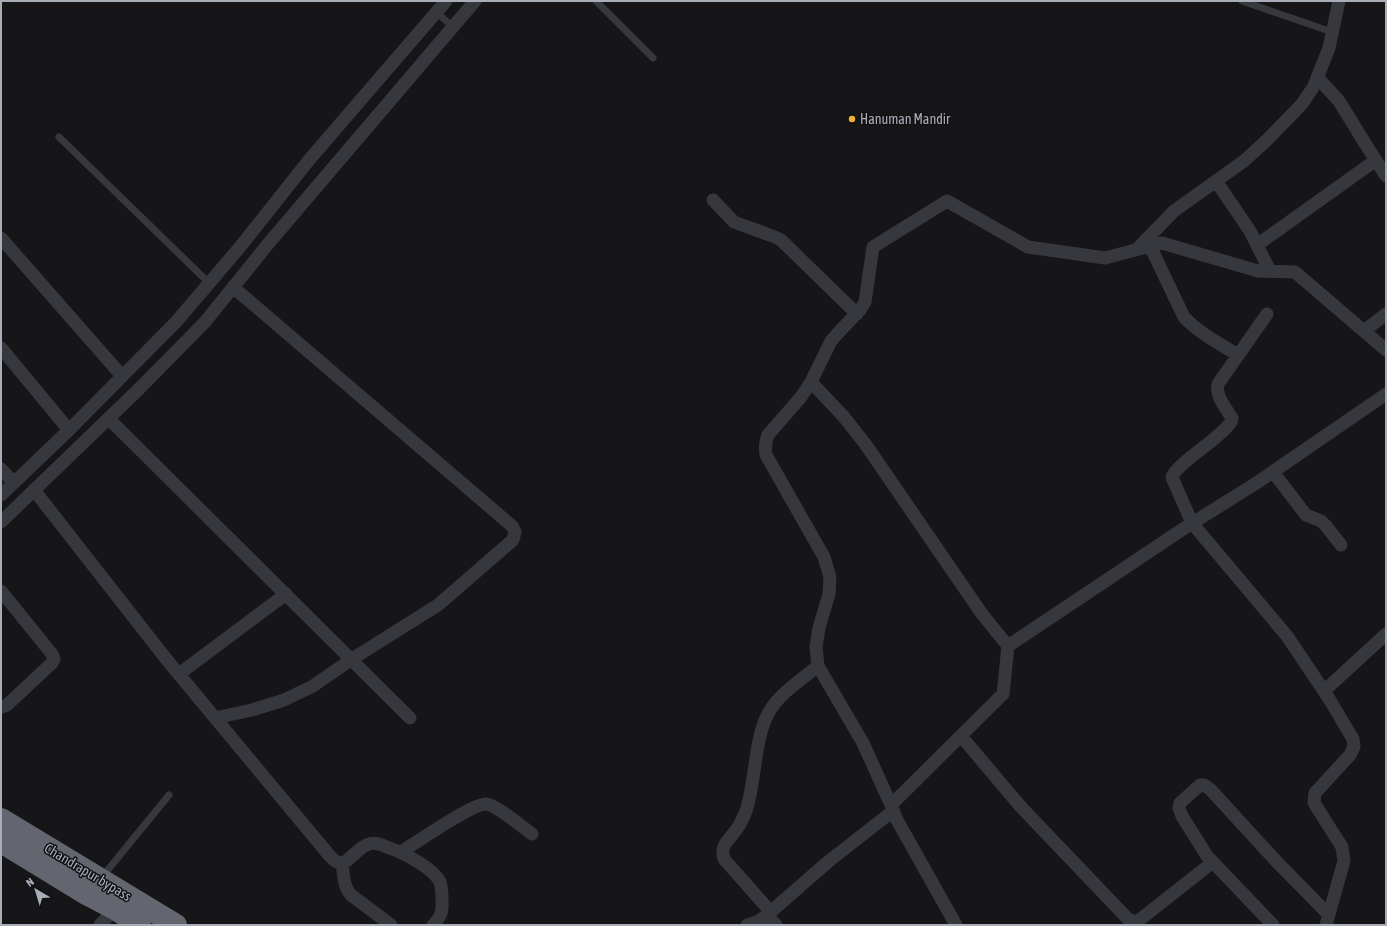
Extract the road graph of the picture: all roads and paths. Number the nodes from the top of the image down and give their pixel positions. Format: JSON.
{"nodes":[{"id":1,"x":446,"y":1,"type":"edge"},
{"id":2,"x":475,"y":1,"type":"edge"},
{"id":3,"x":596,"y":1,"type":"edge"},
{"id":4,"x":1242,"y":1,"type":"edge"},
{"id":5,"x":1339,"y":1,"type":"edge"},
{"id":6,"x":436,"y":12,"type":"junction"},
{"id":7,"x":453,"y":27,"type":"junction"},
{"id":8,"x":1332,"y":32,"type":"junction"},
{"id":9,"x":653,"y":58,"type":"dead end"},
{"id":10,"x":1317,"y":77,"type":"junction"},
{"id":11,"x":59,"y":137,"type":"dead end"},
{"id":12,"x":1376,"y":160,"type":"junction"},
{"id":13,"x":1386,"y":176,"type":"edge"},
{"id":14,"x":1216,"y":181,"type":"junction"},
{"id":15,"x":713,"y":200,"type":"dead end"},
{"id":16,"x":1,"y":238,"type":"edge"},
{"id":17,"x":1150,"y":246,"type":"junction"},
{"id":18,"x":1257,"y":246,"type":"junction"},
{"id":19,"x":1135,"y":250,"type":"junction"},
{"id":20,"x":1270,"y":271,"type":"junction"},
{"id":21,"x":209,"y":283,"type":"junction"},
{"id":22,"x":233,"y":287,"type":"junction"},
{"id":23,"x":857,"y":314,"type":"junction"},
{"id":24,"x":1267,"y":314,"type":"dead end"},
{"id":25,"x":1386,"y":314,"type":"edge"},
{"id":26,"x":1364,"y":331,"type":"junction"},
{"id":27,"x":1,"y":348,"type":"edge"},
{"id":28,"x":1386,"y":350,"type":"edge"},
{"id":29,"x":1238,"y":355,"type":"junction"},
{"id":30,"x":122,"y":376,"type":"junction"},
{"id":31,"x":811,"y":382,"type":"junction"},
{"id":32,"x":1386,"y":394,"type":"edge"},
{"id":33,"x":109,"y":418,"type":"junction"},
{"id":34,"x":69,"y":430,"type":"junction"},
{"id":35,"x":1,"y":469,"type":"edge"},
{"id":36,"x":1273,"y":472,"type":"junction"},
{"id":37,"x":14,"y":483,"type":"junction"},
{"id":38,"x":34,"y":490,"type":"junction"},
{"id":39,"x":1,"y":495,"type":"edge"},
{"id":40,"x":1,"y":522,"type":"edge"},
{"id":41,"x":1192,"y":523,"type":"junction"},
{"id":42,"x":1341,"y":545,"type":"dead end"},
{"id":43,"x":1,"y":591,"type":"edge"},
{"id":44,"x":286,"y":594,"type":"junction"},
{"id":45,"x":1383,"y":642,"type":"edge"},
{"id":46,"x":1008,"y":646,"type":"junction"},
{"id":47,"x":352,"y":659,"type":"junction"},
{"id":48,"x":818,"y":666,"type":"junction"},
{"id":49,"x":179,"y":674,"type":"junction"},
{"id":50,"x":1324,"y":691,"type":"junction"},
{"id":51,"x":1,"y":707,"type":"edge"},
{"id":52,"x":216,"y":718,"type":"junction"},
{"id":53,"x":410,"y":718,"type":"dead end"},
{"id":54,"x":961,"y":736,"type":"junction"},
{"id":55,"x":169,"y":796,"type":"dead end"},
{"id":56,"x":892,"y":808,"type":"junction"},
{"id":57,"x":1,"y":819,"type":"edge"},
{"id":58,"x":532,"y":834,"type":"dead end"},
{"id":59,"x":1,"y":842,"type":"edge"},
{"id":60,"x":401,"y":852,"type":"junction"},
{"id":61,"x":1213,"y":862,"type":"junction"},
{"id":62,"x":342,"y":864,"type":"junction"},
{"id":63,"x":100,"y":880,"type":"junction"},
{"id":64,"x":115,"y":909,"type":"junction"},
{"id":65,"x":769,"y":913,"type":"junction"},
{"id":66,"x":1327,"y":920,"type":"edge"},
{"id":67,"x":100,"y":925,"type":"edge"},
{"id":68,"x":140,"y":925,"type":"edge"},
{"id":69,"x":176,"y":925,"type":"edge"},
{"id":70,"x":391,"y":925,"type":"edge"},
{"id":71,"x":433,"y":925,"type":"edge"},
{"id":72,"x":747,"y":925,"type":"edge"},
{"id":73,"x":776,"y":925,"type":"edge"},
{"id":74,"x":956,"y":925,"type":"edge"},
{"id":75,"x":1273,"y":925,"type":"edge"}],
"edges":[{"from":1,"to":6,"type":"street"},
{"from":2,"to":7,"type":"street"},
{"from":3,"to":9,"type":"lane"},
{"from":4,"to":8,"type":"lane"},
{"from":5,"to":8,"type":"street"},
{"from":6,"to":7,"type":"lane"},
{"from":6,"to":21,"type":"street"},
{"from":7,"to":22,"type":"street"},
{"from":8,"to":10,"type":"street"},
{"from":10,"to":12,"type":"street"},
{"from":10,"to":14,"type":"street"},
{"from":11,"to":21,"type":"lane"},
{"from":12,"to":13,"type":"street"},
{"from":12,"to":18,"type":"street"},
{"from":14,"to":18,"type":"street"},
{"from":14,"to":19,"type":"street"},
{"from":15,"to":23,"type":"street"},
{"from":16,"to":30,"type":"street"},
{"from":17,"to":19,"type":"street"},
{"from":17,"to":20,"type":"street"},
{"from":17,"to":29,"type":"street"},
{"from":18,"to":20,"type":"street"},
{"from":19,"to":23,"type":"street"},
{"from":20,"to":26,"type":"street"},
{"from":21,"to":30,"type":"street"},
{"from":22,"to":33,"type":"street"},
{"from":22,"to":47,"type":"street"},
{"from":23,"to":31,"type":"street"},
{"from":24,"to":29,"type":"street"},
{"from":25,"to":26,"type":"street"},
{"from":26,"to":28,"type":"street"},
{"from":27,"to":34,"type":"street"},
{"from":29,"to":41,"type":"street"},
{"from":30,"to":34,"type":"street"},
{"from":31,"to":46,"type":"street"},
{"from":31,"to":48,"type":"street"},
{"from":32,"to":36,"type":"street"},
{"from":33,"to":38,"type":"street"},
{"from":33,"to":44,"type":"street"},
{"from":34,"to":37,"type":"street"},
{"from":35,"to":37,"type":"street"},
{"from":36,"to":41,"type":"street"},
{"from":36,"to":42,"type":"street"},
{"from":37,"to":39,"type":"street"},
{"from":38,"to":40,"type":"street"},
{"from":38,"to":49,"type":"street"},
{"from":41,"to":46,"type":"street"},
{"from":41,"to":50,"type":"street"},
{"from":43,"to":51,"type":"street"},
{"from":44,"to":47,"type":"street"},
{"from":44,"to":49,"type":"street"},
{"from":45,"to":50,"type":"street"},
{"from":46,"to":54,"type":"street"},
{"from":47,"to":52,"type":"street"},
{"from":47,"to":53,"type":"street"},
{"from":48,"to":56,"type":"street"},
{"from":48,"to":65,"type":"street"},
{"from":49,"to":52,"type":"street"},
{"from":50,"to":66,"type":"street"},
{"from":52,"to":62,"type":"street"},
{"from":54,"to":56,"type":"street"},
{"from":54,"to":61,"type":"street"},
{"from":55,"to":63,"type":"lane"},
{"from":56,"to":65,"type":"street"},
{"from":56,"to":74,"type":"street"},
{"from":57,"to":63,"type":"highway","name":"Chandrapur bypass"},
{"from":58,"to":60,"type":"street"},
{"from":59,"to":64,"type":"highway","name":"Chandrapur bypass"},
{"from":60,"to":62,"type":"street"},
{"from":60,"to":71,"type":"street"},
{"from":61,"to":66,"type":"street"},
{"from":61,"to":75,"type":"street"},
{"from":62,"to":70,"type":"street"},
{"from":63,"to":69,"type":"highway","name":"Chandrapur bypass"},
{"from":64,"to":67,"type":"street"},
{"from":64,"to":68,"type":"highway","name":"Chandrapur bypass"},
{"from":65,"to":72,"type":"street"},
{"from":65,"to":73,"type":"street"}]}
